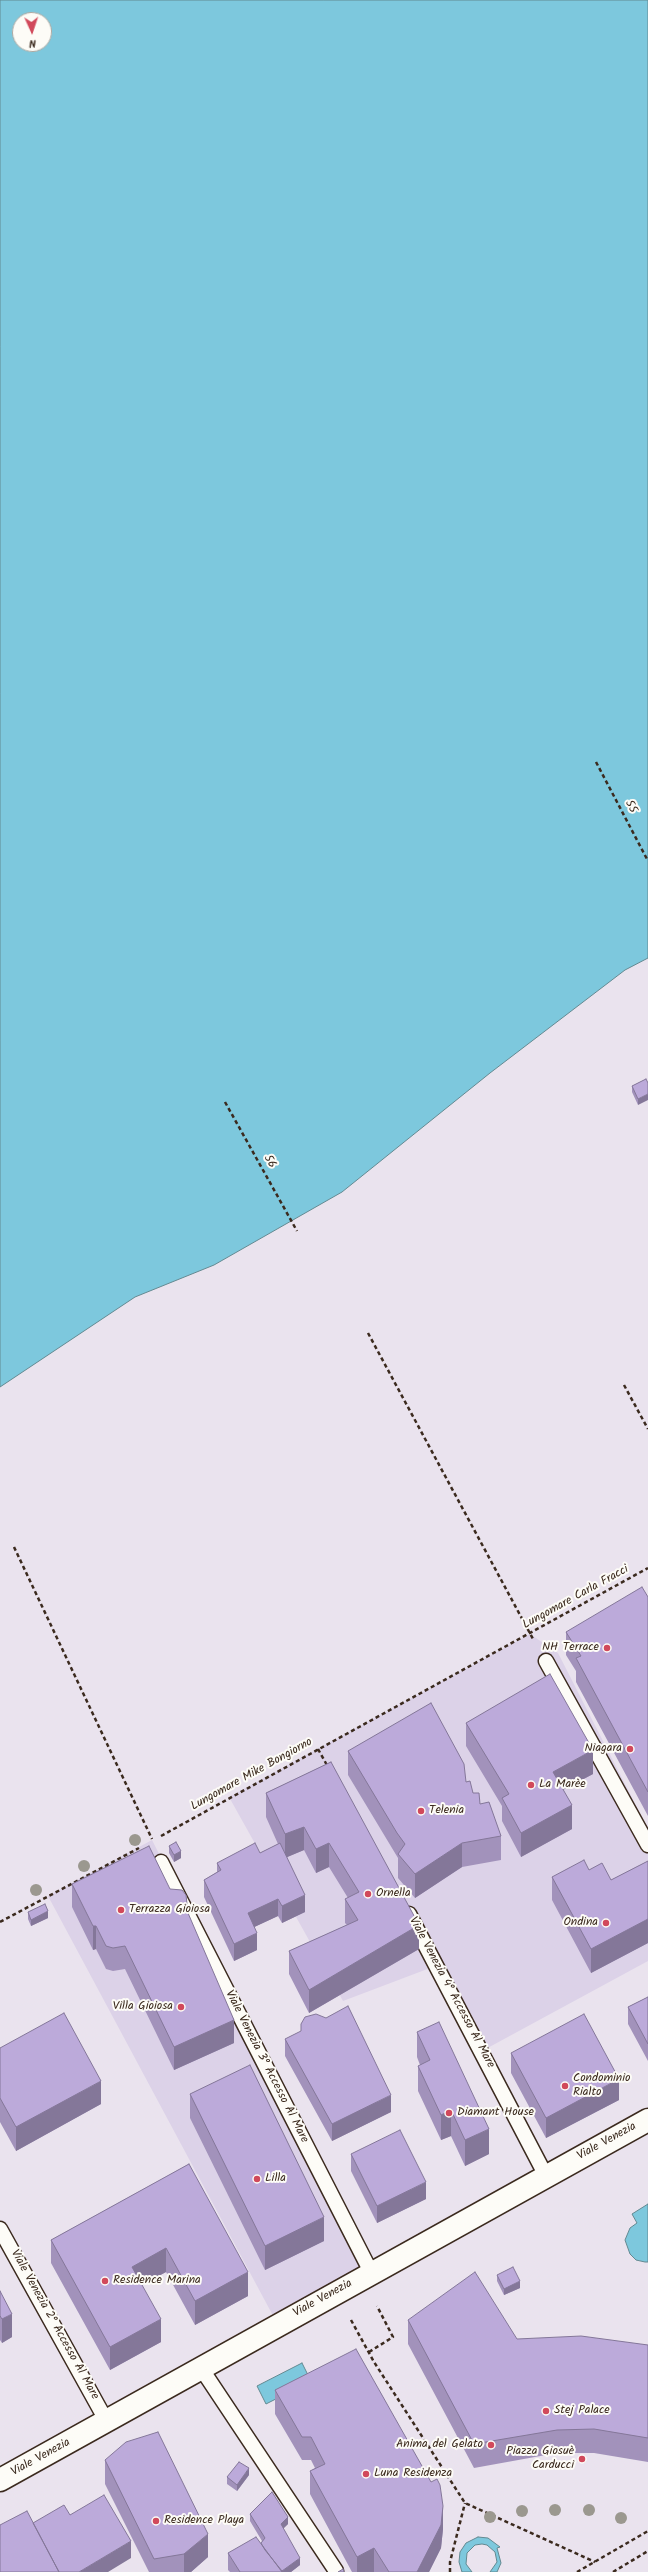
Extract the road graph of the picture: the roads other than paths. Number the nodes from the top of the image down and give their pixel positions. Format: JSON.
{"nodes":[{"id":1,"x":546,"y":1661,"type":"dead end"},
{"id":2,"x":648,"y":1846,"type":"edge"},
{"id":3,"x":161,"y":1862,"type":"dead end"},
{"id":4,"x":404,"y":1904,"type":"edge"},
{"id":5,"x":648,"y":2120,"type":"edge"},
{"id":6,"x":546,"y":2176,"type":"junction"},
{"id":7,"x":0,"y":2229,"type":"edge"},
{"id":8,"x":366,"y":2275,"type":"junction"},
{"id":9,"x":201,"y":2368,"type":"junction"},
{"id":10,"x":107,"y":2422,"type":"junction"},
{"id":11,"x":0,"y":2480,"type":"edge"},
{"id":12,"x":336,"y":2571,"type":"edge"}],
"edges":[{"from":1,"to":2,"type":"lane"},
{"from":3,"to":8,"type":"lane","name":"Viale Venezia 3° Accesso Al Mare"},
{"from":4,"to":6,"type":"lane","name":"Viale Venezia 4° Accesso Al Mare"},
{"from":5,"to":6,"type":"street","name":"Viale Venezia"},
{"from":6,"to":8,"type":"street","name":"Viale Venezia"},
{"from":7,"to":10,"type":"lane","name":"Viale Venezia 2° Accesso Al Mare"},
{"from":8,"to":9,"type":"street","name":"Viale Venezia"},
{"from":9,"to":10,"type":"street","name":"Viale Venezia"},
{"from":9,"to":12,"type":"lane"},
{"from":10,"to":11,"type":"street","name":"Viale Venezia"}]}
